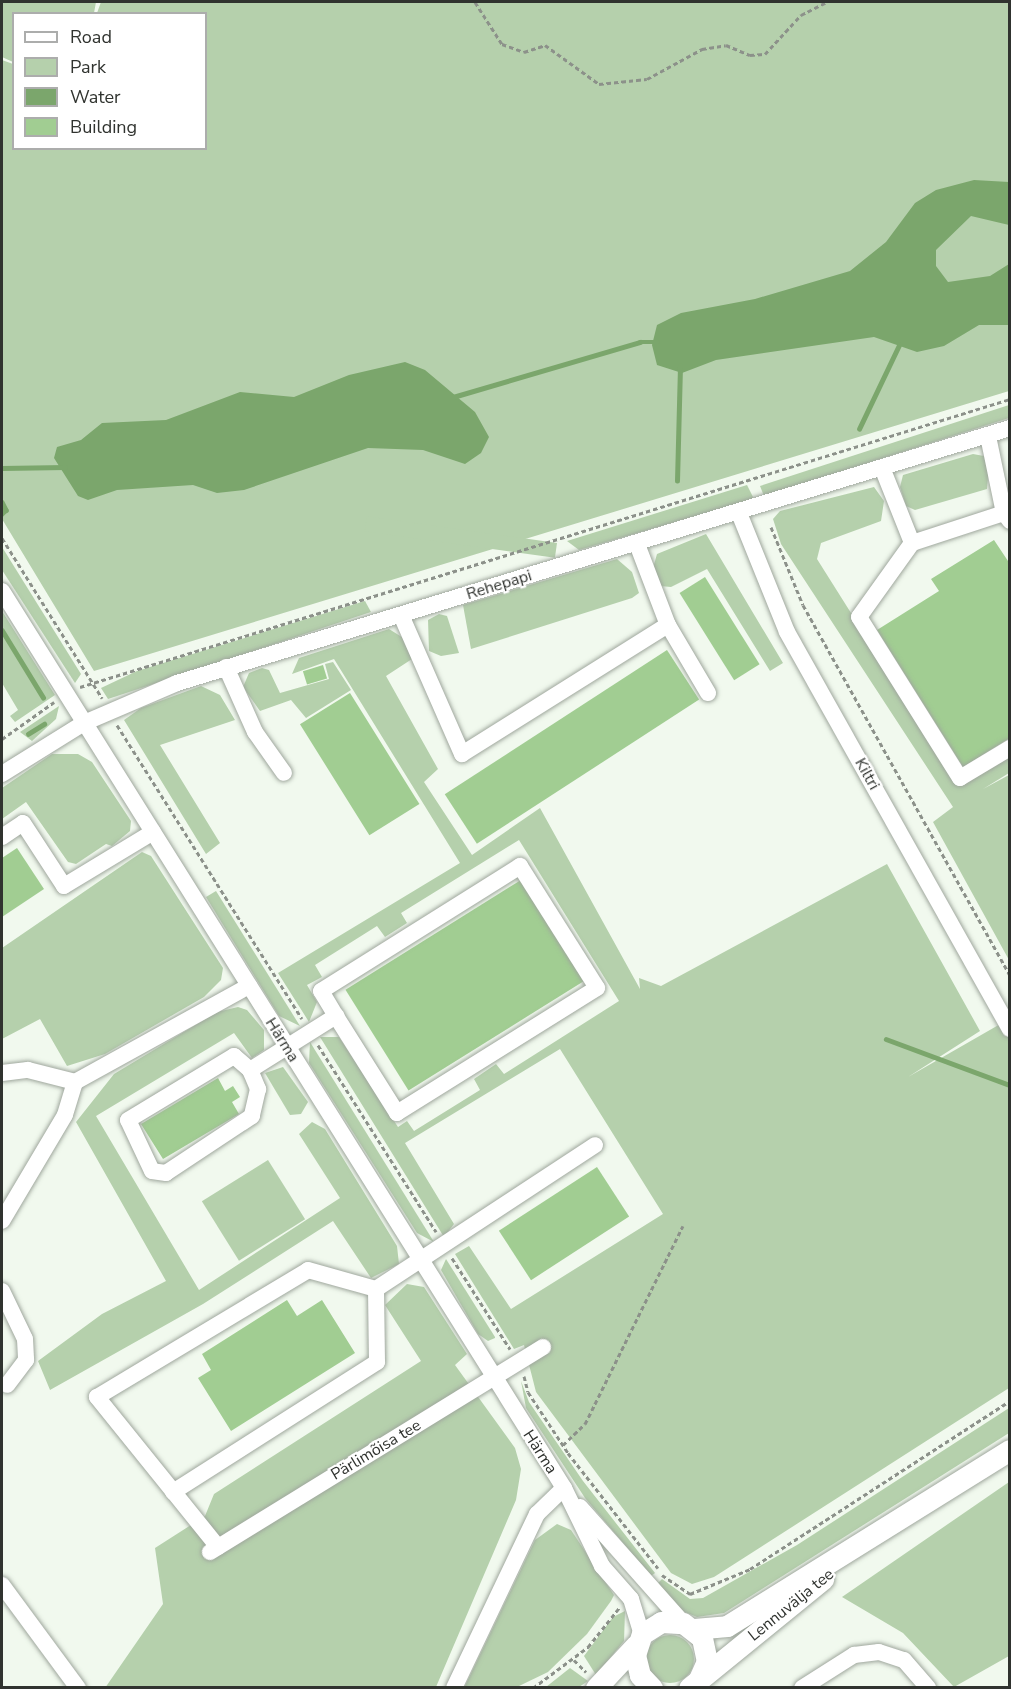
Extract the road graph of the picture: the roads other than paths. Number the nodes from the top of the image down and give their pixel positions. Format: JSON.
{"nodes":[{"id":1,"x":1010,"y":428,"type":"edge"},
{"id":2,"x":988,"y":436,"type":"junction"},
{"id":3,"x":883,"y":470,"type":"junction"},
{"id":4,"x":739,"y":513,"type":"junction"},
{"id":5,"x":1007,"y":517,"type":"edge"},
{"id":6,"x":912,"y":543,"type":"junction"},
{"id":7,"x":637,"y":544,"type":"junction"},
{"id":8,"x":2,"y":591,"type":"edge"},
{"id":9,"x":401,"y":615,"type":"junction"},
{"id":10,"x":668,"y":625,"type":"junction"},
{"id":11,"x":226,"y":667,"type":"junction"},
{"id":12,"x":708,"y":693,"type":"dead end"},
{"id":13,"x":84,"y":723,"type":"junction"},
{"id":14,"x":1010,"y":747,"type":"edge"},
{"id":15,"x":284,"y":773,"type":"dead end"},
{"id":16,"x":2,"y":774,"type":"edge"},
{"id":17,"x":153,"y":832,"type":"junction"},
{"id":18,"x":2,"y":837,"type":"edge"},
{"id":19,"x":249,"y":986,"type":"junction"},
{"id":20,"x":336,"y":1016,"type":"junction"},
{"id":21,"x":1010,"y":1029,"type":"edge"},
{"id":22,"x":286,"y":1046,"type":"junction"},
{"id":23,"x":250,"y":1070,"type":"junction"},
{"id":24,"x":2,"y":1073,"type":"edge"},
{"id":25,"x":75,"y":1082,"type":"junction"},
{"id":26,"x":595,"y":1145,"type":"dead end"},
{"id":27,"x":2,"y":1221,"type":"edge"},
{"id":28,"x":420,"y":1262,"type":"junction"},
{"id":29,"x":376,"y":1289,"type":"junction"},
{"id":30,"x":2,"y":1291,"type":"edge"},
{"id":31,"x":543,"y":1347,"type":"dead end"},
{"id":32,"x":493,"y":1379,"type":"junction"},
{"id":33,"x":7,"y":1386,"type":"dead end"},
{"id":34,"x":1010,"y":1450,"type":"edge"},
{"id":35,"x":564,"y":1488,"type":"junction"},
{"id":36,"x":173,"y":1492,"type":"junction"},
{"id":37,"x":886,"y":1528,"type":"junction"},
{"id":38,"x":2,"y":1585,"type":"edge"},
{"id":39,"x":689,"y":1626,"type":"junction"},
{"id":40,"x":639,"y":1640,"type":"junction"},
{"id":41,"x":594,"y":1682,"type":"edge"},
{"id":42,"x":694,"y":1686,"type":"edge"},
{"id":43,"x":78,"y":1688,"type":"edge"},
{"id":44,"x":454,"y":1688,"type":"edge"},
{"id":45,"x":652,"y":1688,"type":"edge"},
{"id":46,"x":802,"y":1688,"type":"edge"},
{"id":47,"x":928,"y":1688,"type":"edge"}],
"edges":[{"from":1,"to":2,"type":"street","name":"Rehepapi"},
{"from":2,"to":3,"type":"street","name":"Rehepapi"},
{"from":2,"to":5,"type":"street"},
{"from":3,"to":4,"type":"street","name":"Rehepapi"},
{"from":3,"to":6,"type":"street"},
{"from":4,"to":7,"type":"street","name":"Rehepapi"},
{"from":4,"to":21,"type":"street","name":"Kiltri"},
{"from":5,"to":6,"type":"street"},
{"from":6,"to":14,"type":"street"},
{"from":7,"to":9,"type":"street","name":"Rehepapi"},
{"from":7,"to":10,"type":"street"},
{"from":8,"to":13,"type":"street","name":"Härma"},
{"from":9,"to":10,"type":"street"},
{"from":9,"to":11,"type":"street","name":"Rehepapi"},
{"from":10,"to":12,"type":"street"},
{"from":11,"to":13,"type":"street","name":"Rehepapi"},
{"from":11,"to":15,"type":"street"},
{"from":13,"to":16,"type":"street","name":"Rehepapi"},
{"from":13,"to":17,"type":"street","name":"Härma"},
{"from":17,"to":18,"type":"street"},
{"from":17,"to":19,"type":"street","name":"Härma"},
{"from":19,"to":22,"type":"street","name":"Härma"},
{"from":19,"to":25,"type":"street"},
{"from":20,"to":20,"type":"street"},
{"from":20,"to":22,"type":"street"},
{"from":22,"to":23,"type":"street"},
{"from":22,"to":28,"type":"street","name":"Härma"},
{"from":23,"to":23,"type":"street"},
{"from":24,"to":25,"type":"street"},
{"from":25,"to":27,"type":"street"},
{"from":26,"to":28,"type":"street"},
{"from":28,"to":29,"type":"street"},
{"from":28,"to":32,"type":"street","name":"Härma"},
{"from":29,"to":36,"type":"street"},
{"from":29,"to":36,"type":"street"},
{"from":30,"to":33,"type":"street"},
{"from":31,"to":32,"type":"street","name":"Pärlimõisa tee"},
{"from":32,"to":35,"type":"street","name":"Härma"},
{"from":32,"to":36,"type":"street","name":"Pärlimõisa tee"},
{"from":34,"to":37,"type":"main road","name":"Lennuvälja tee"},
{"from":35,"to":39,"type":"street","name":"Härma"},
{"from":35,"to":40,"type":"street","name":"Härma"},
{"from":35,"to":44,"type":"street"},
{"from":37,"to":39,"type":"main road","name":"Lennuvälja tee"},
{"from":37,"to":42,"type":"main road","name":"Lennuvälja tee"},
{"from":38,"to":43,"type":"street"},
{"from":39,"to":40,"type":"main road","name":"Lennuvälja tee"},
{"from":39,"to":42,"type":"main road","name":"Lennuvälja tee"},
{"from":40,"to":41,"type":"main road","name":"Lennuvälja tee"},
{"from":40,"to":45,"type":"main road"},
{"from":46,"to":47,"type":"street"}]}
